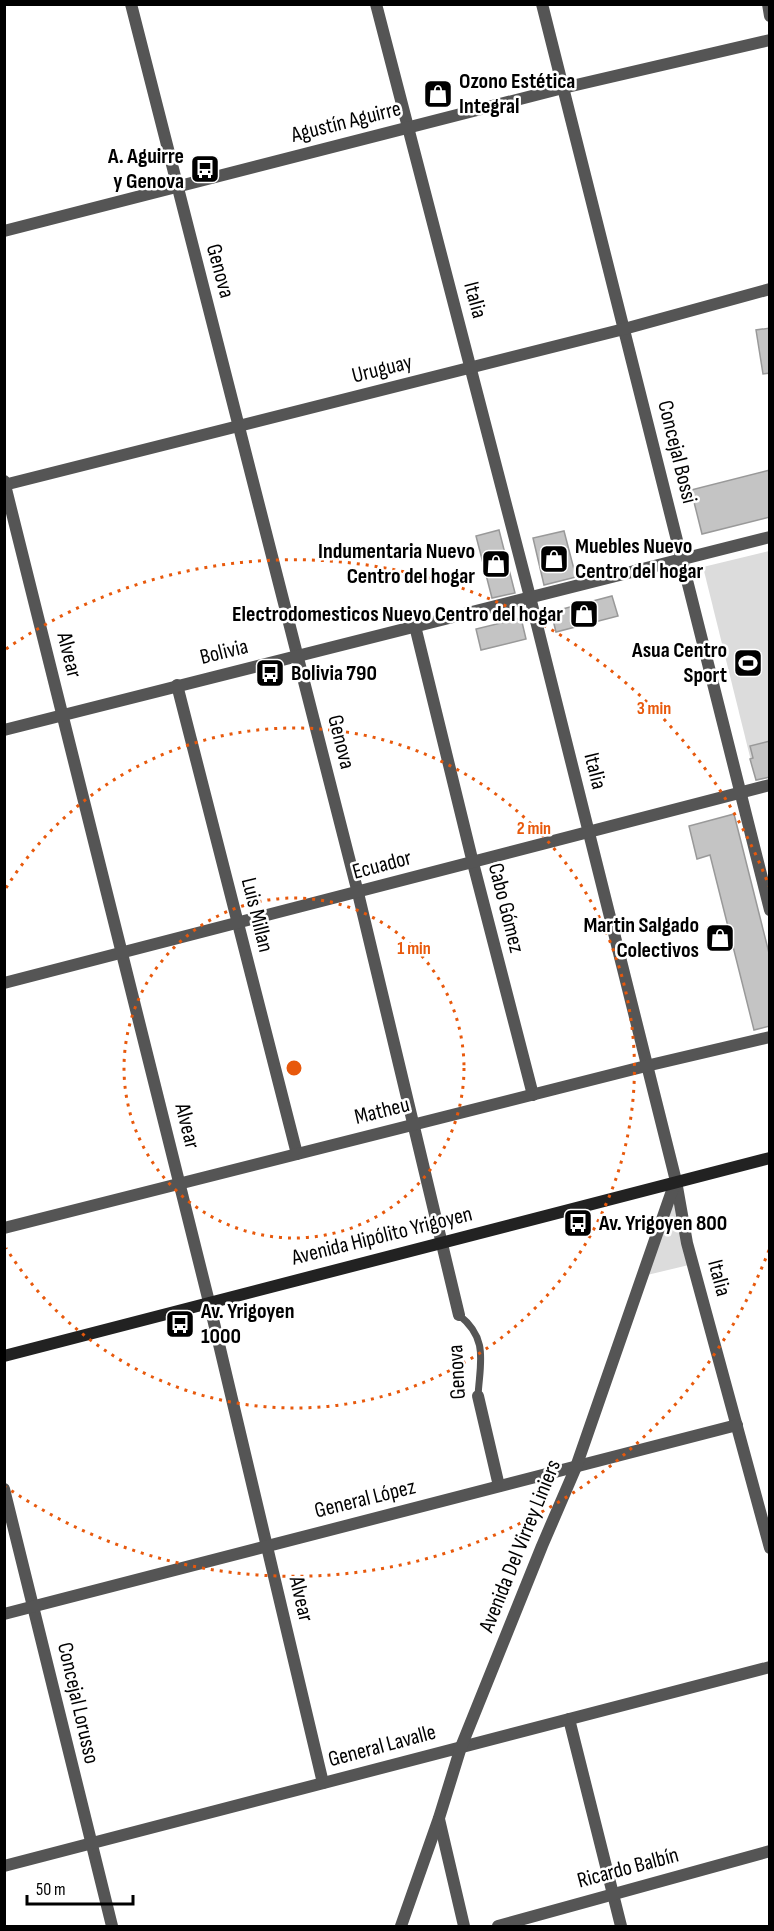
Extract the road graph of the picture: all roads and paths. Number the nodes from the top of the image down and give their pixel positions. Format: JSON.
{"nodes":[{"id":1,"x":131,"y":4,"type":"edge"},
{"id":2,"x":376,"y":4,"type":"edge"},
{"id":3,"x":542,"y":4,"type":"edge"},
{"id":4,"x":768,"y":4,"type":"edge"},
{"id":5,"x":770,"y":16,"type":"edge"},
{"id":6,"x":770,"y":40,"type":"edge"},
{"id":7,"x":563,"y":88,"type":"junction"},
{"id":8,"x":408,"y":128,"type":"junction"},
{"id":9,"x":177,"y":187,"type":"junction"},
{"id":10,"x":4,"y":231,"type":"edge"},
{"id":11,"x":770,"y":290,"type":"edge"},
{"id":12,"x":624,"y":329,"type":"junction"},
{"id":13,"x":471,"y":368,"type":"junction"},
{"id":14,"x":240,"y":427,"type":"junction"},
{"id":15,"x":5,"y":484,"type":"edge"},
{"id":16,"x":770,"y":537,"type":"edge"},
{"id":17,"x":683,"y":559,"type":"junction"},
{"id":18,"x":530,"y":597,"type":"junction"},
{"id":19,"x":415,"y":626,"type":"junction"},
{"id":20,"x":298,"y":655,"type":"junction"},
{"id":21,"x":177,"y":685,"type":"junction"},
{"id":22,"x":62,"y":715,"type":"junction"},
{"id":23,"x":4,"y":730,"type":"edge"},
{"id":24,"x":770,"y":785,"type":"edge"},
{"id":25,"x":740,"y":794,"type":"junction"},
{"id":26,"x":589,"y":833,"type":"junction"},
{"id":27,"x":473,"y":863,"type":"junction"},
{"id":28,"x":358,"y":893,"type":"junction"},
{"id":29,"x":770,"y":910,"type":"edge"},
{"id":30,"x":238,"y":923,"type":"junction"},
{"id":31,"x":123,"y":954,"type":"junction"},
{"id":32,"x":4,"y":983,"type":"edge"},
{"id":33,"x":770,"y":1037,"type":"edge"},
{"id":34,"x":646,"y":1066,"type":"junction"},
{"id":35,"x":533,"y":1095,"type":"junction"},
{"id":36,"x":414,"y":1125,"type":"junction"},
{"id":37,"x":297,"y":1154,"type":"junction"},
{"id":38,"x":770,"y":1158,"type":"edge"},
{"id":39,"x":676,"y":1181,"type":"junction"},
{"id":40,"x":179,"y":1184,"type":"junction"},
{"id":41,"x":4,"y":1228,"type":"edge"},
{"id":42,"x":442,"y":1242,"type":"junction"},
{"id":43,"x":209,"y":1302,"type":"junction"},
{"id":44,"x":459,"y":1315,"type":"joint"},
{"id":45,"x":4,"y":1356,"type":"edge"},
{"id":46,"x":478,"y":1396,"type":"joint"},
{"id":47,"x":737,"y":1425,"type":"junction"},
{"id":48,"x":576,"y":1467,"type":"junction"},
{"id":49,"x":499,"y":1486,"type":"junction"},
{"id":50,"x":4,"y":1489,"type":"edge"},
{"id":51,"x":267,"y":1546,"type":"junction"},
{"id":52,"x":770,"y":1548,"type":"edge"},
{"id":53,"x":34,"y":1606,"type":"junction"},
{"id":54,"x":4,"y":1614,"type":"edge"},
{"id":55,"x":770,"y":1667,"type":"edge"},
{"id":56,"x":569,"y":1719,"type":"junction"},
{"id":57,"x":461,"y":1747,"type":"junction"},
{"id":58,"x":323,"y":1783,"type":"junction"},
{"id":59,"x":439,"y":1818,"type":"junction"},
{"id":60,"x":91,"y":1844,"type":"junction"},
{"id":61,"x":770,"y":1851,"type":"edge"},
{"id":62,"x":4,"y":1866,"type":"edge"},
{"id":63,"x":613,"y":1893,"type":"junction"},
{"id":64,"x":112,"y":1926,"type":"edge"},
{"id":65,"x":400,"y":1926,"type":"edge"},
{"id":66,"x":464,"y":1926,"type":"edge"},
{"id":67,"x":498,"y":1926,"type":"edge"},
{"id":68,"x":621,"y":1926,"type":"edge"}],
"edges":[{"from":1,"to":9,"type":"street","name":"Genova"},
{"from":2,"to":8,"type":"street","name":"Italia"},
{"from":3,"to":7,"type":"street","name":"Concejal Bossi"},
{"from":4,"to":5,"type":"street"},
{"from":6,"to":7,"type":"street","name":"Agustín Aguirre"},
{"from":7,"to":8,"type":"street","name":"Agustín Aguirre"},
{"from":7,"to":12,"type":"street","name":"Concejal Bossi"},
{"from":8,"to":9,"type":"street","name":"Agustín Aguirre"},
{"from":8,"to":13,"type":"street","name":"Italia"},
{"from":9,"to":10,"type":"street","name":"Agustín Aguirre"},
{"from":9,"to":14,"type":"street","name":"Genova"},
{"from":11,"to":12,"type":"street","name":"Uruguay"},
{"from":12,"to":13,"type":"street","name":"Uruguay"},
{"from":12,"to":17,"type":"street","name":"Concejal Bossi"},
{"from":13,"to":14,"type":"street","name":"Uruguay"},
{"from":13,"to":18,"type":"street","name":"Italia"},
{"from":14,"to":15,"type":"street","name":"Uruguay"},
{"from":14,"to":20,"type":"street","name":"Genova"},
{"from":15,"to":22,"type":"street","name":"Alvear"},
{"from":16,"to":17,"type":"street","name":"Bolivia"},
{"from":17,"to":18,"type":"street","name":"Bolivia"},
{"from":17,"to":25,"type":"street","name":"Concejal Bossi"},
{"from":18,"to":19,"type":"street","name":"Bolivia"},
{"from":18,"to":26,"type":"street","name":"Italia"},
{"from":19,"to":20,"type":"street","name":"Bolivia"},
{"from":19,"to":27,"type":"street","name":"Cabo Gómez"},
{"from":20,"to":21,"type":"street","name":"Bolivia"},
{"from":20,"to":28,"type":"street","name":"Genova"},
{"from":21,"to":22,"type":"street","name":"Bolivia"},
{"from":21,"to":30,"type":"street","name":"Luis Millan"},
{"from":22,"to":23,"type":"street","name":"Bolivia"},
{"from":22,"to":31,"type":"street","name":"Alvear"},
{"from":24,"to":25,"type":"street","name":"Ecuador"},
{"from":25,"to":26,"type":"street","name":"Ecuador"},
{"from":25,"to":29,"type":"street","name":"Concejal Bossi"},
{"from":26,"to":27,"type":"street","name":"Ecuador"},
{"from":26,"to":34,"type":"street","name":"Italia"},
{"from":27,"to":28,"type":"street","name":"Ecuador"},
{"from":27,"to":35,"type":"street","name":"Cabo Gómez"},
{"from":28,"to":30,"type":"street","name":"Ecuador"},
{"from":28,"to":36,"type":"street","name":"Genova"},
{"from":30,"to":31,"type":"street","name":"Ecuador"},
{"from":30,"to":37,"type":"street","name":"Luis Millan"},
{"from":31,"to":32,"type":"street","name":"Ecuador"},
{"from":31,"to":40,"type":"street","name":"Alvear"},
{"from":33,"to":34,"type":"street","name":"Matheu"},
{"from":34,"to":35,"type":"street","name":"Matheu"},
{"from":34,"to":39,"type":"street","name":"Italia"},
{"from":35,"to":36,"type":"street","name":"Matheu"},
{"from":36,"to":37,"type":"street","name":"Matheu"},
{"from":36,"to":42,"type":"street","name":"Genova"},
{"from":37,"to":40,"type":"street","name":"Matheu"},
{"from":38,"to":39,"type":"main road","name":"Avenida Hipólito Yrigoyen"},
{"from":39,"to":42,"type":"main road","name":"Avenida Hipólito Yrigoyen"},
{"from":39,"to":47,"type":"street","name":"Italia"},
{"from":39,"to":48,"type":"street","name":"Avenida Del Virrey Liniers"},
{"from":40,"to":41,"type":"street","name":"Matheu"},
{"from":40,"to":43,"type":"street","name":"Alvear"},
{"from":42,"to":43,"type":"main road","name":"Avenida Hipólito Yrigoyen"},
{"from":42,"to":44,"type":"street","name":"Genova"},
{"from":43,"to":45,"type":"main road","name":"Avenida Hipólito Yrigoyen"},
{"from":43,"to":51,"type":"street","name":"Alvear"},
{"from":44,"to":46,"type":"lane","name":"Genova"},
{"from":46,"to":49,"type":"street","name":"Genova"},
{"from":47,"to":48,"type":"street","name":"General López"},
{"from":47,"to":52,"type":"street","name":"Italia"},
{"from":48,"to":49,"type":"street","name":"General López"},
{"from":48,"to":57,"type":"street","name":"Avenida Del Virrey Liniers"},
{"from":49,"to":51,"type":"street","name":"General López"},
{"from":50,"to":53,"type":"street","name":"Concejal Lorusso"},
{"from":51,"to":53,"type":"street","name":"General López"},
{"from":51,"to":58,"type":"street","name":"Alvear"},
{"from":53,"to":54,"type":"street","name":"General López"},
{"from":53,"to":60,"type":"street","name":"Concejal Lorusso"},
{"from":55,"to":56,"type":"street","name":"General Lavalle"},
{"from":56,"to":57,"type":"street","name":"General Lavalle"},
{"from":56,"to":63,"type":"street"},
{"from":57,"to":58,"type":"street","name":"General Lavalle"},
{"from":57,"to":59,"type":"street","name":"Avenida Del Virrey Liniers"},
{"from":58,"to":60,"type":"street","name":"General Lavalle"},
{"from":59,"to":65,"type":"street","name":"Avenida Del Virrey Liniers"},
{"from":59,"to":66,"type":"street"},
{"from":60,"to":62,"type":"street","name":"General Lavalle"},
{"from":60,"to":64,"type":"street","name":"Concejal Lorusso"},
{"from":61,"to":63,"type":"street","name":"Ricardo Balbín"},
{"from":63,"to":67,"type":"street","name":"Ricardo Balbín"},
{"from":63,"to":68,"type":"street"}]}
